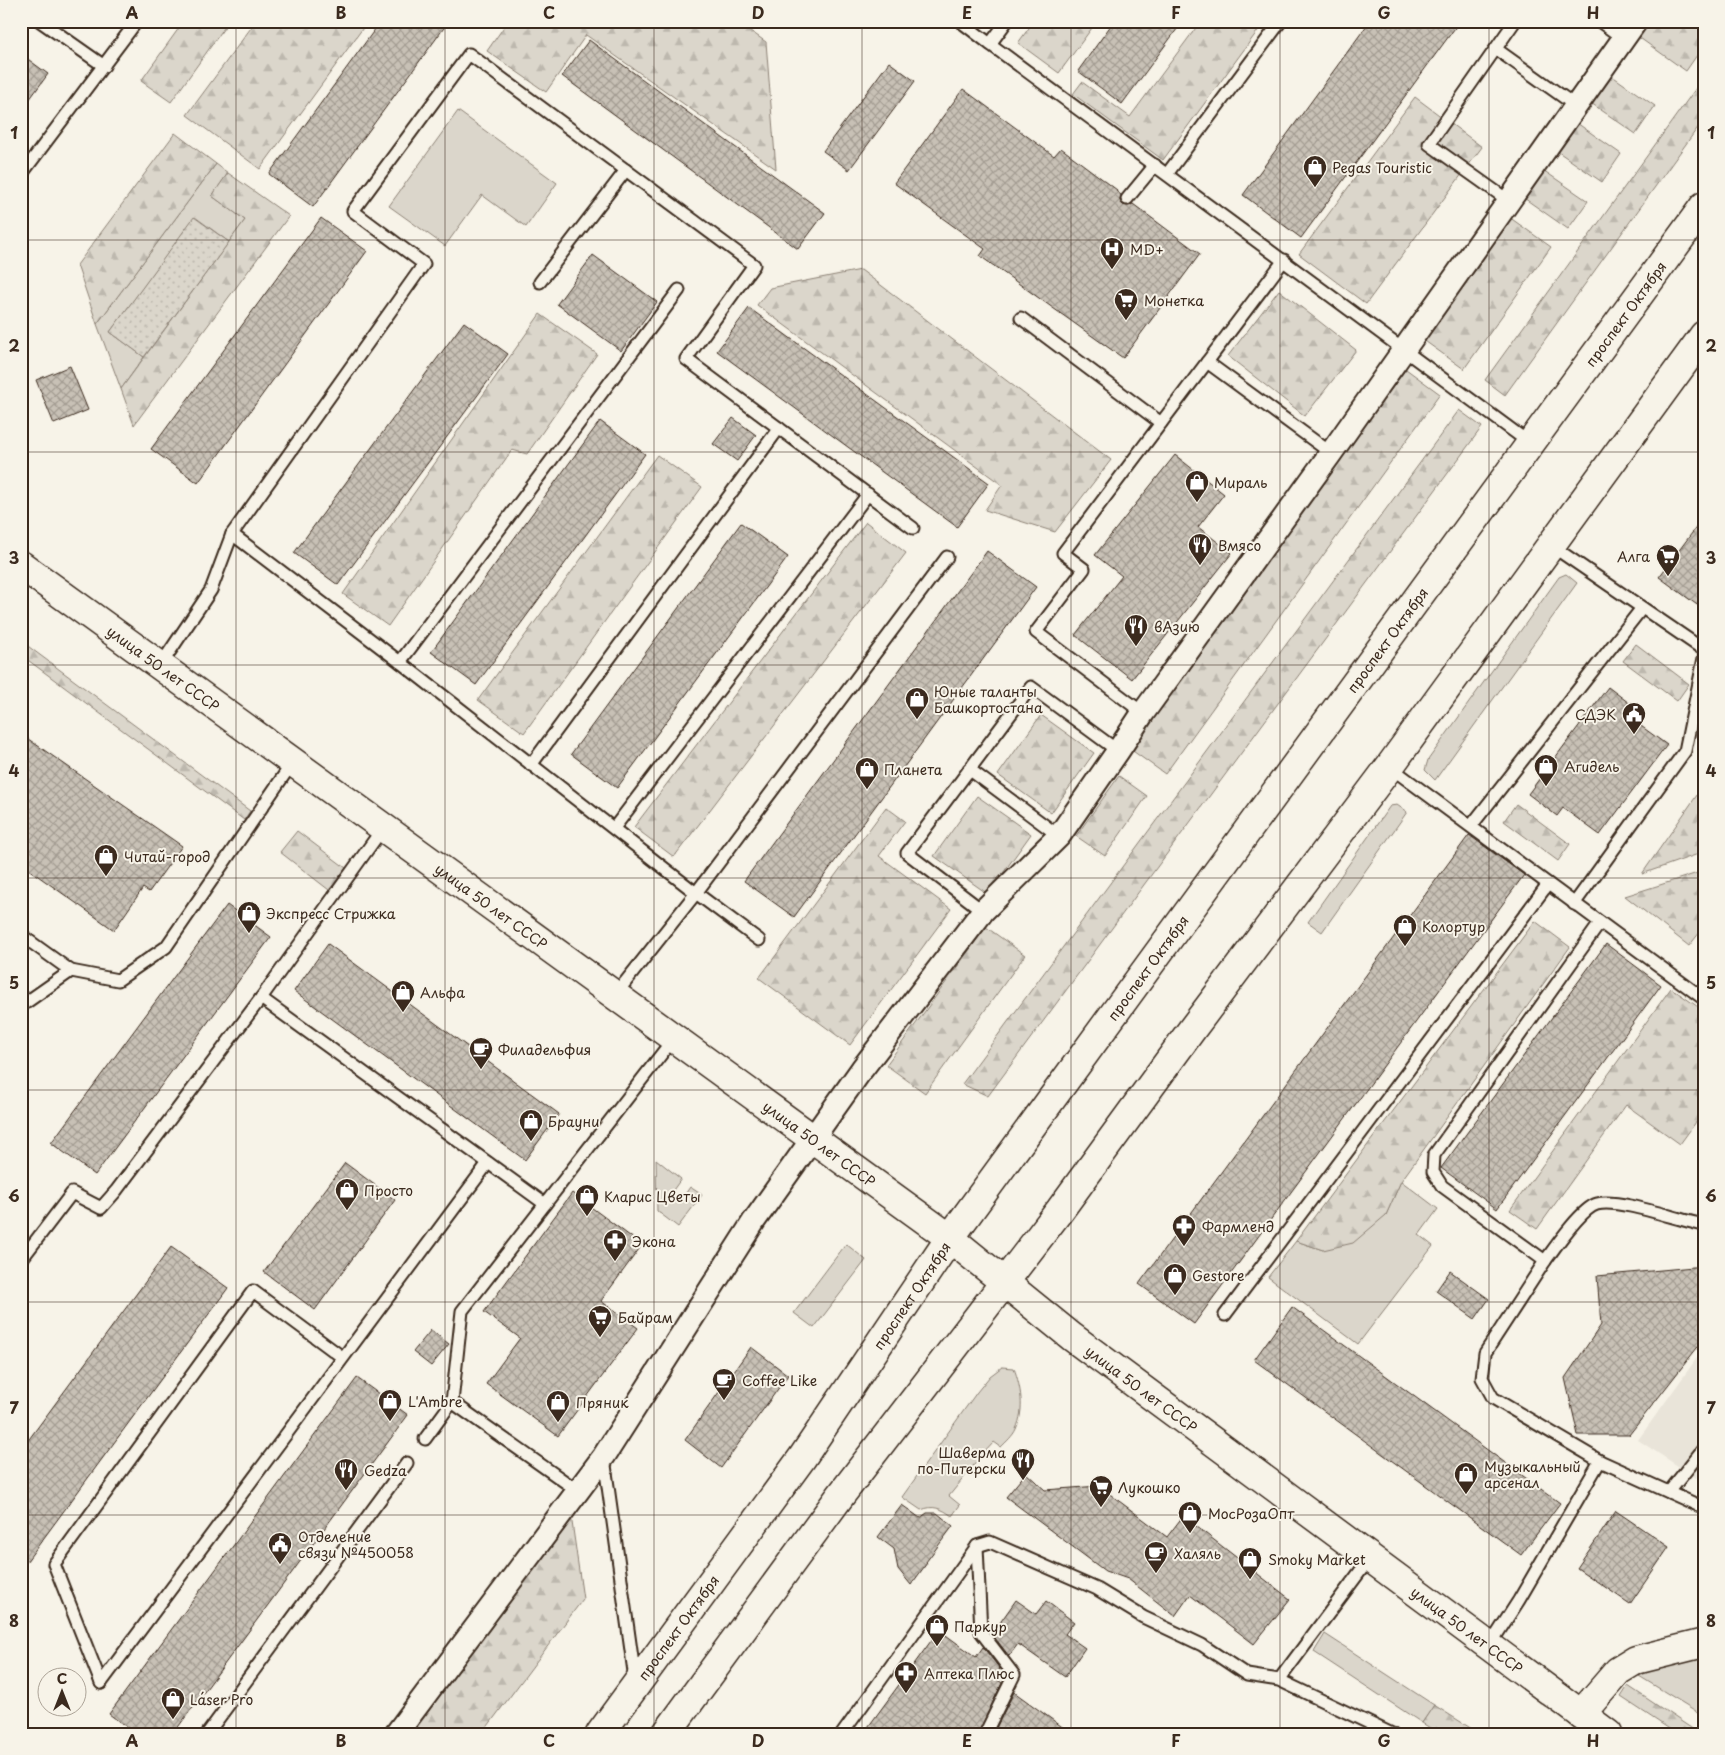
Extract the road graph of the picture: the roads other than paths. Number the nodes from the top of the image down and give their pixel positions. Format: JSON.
{"nodes":[{"id":1,"x":40,"y":21,"type":"edge"},
{"id":2,"x":137,"y":21,"type":"edge"},
{"id":3,"x":960,"y":21,"type":"edge"},
{"id":4,"x":1007,"y":21,"type":"edge"},
{"id":5,"x":1281,"y":21,"type":"edge"},
{"id":6,"x":1515,"y":21,"type":"edge"},
{"id":7,"x":1599,"y":21,"type":"edge"},
{"id":8,"x":1630,"y":30,"type":"edge"},
{"id":9,"x":990,"y":44,"type":"junction"},
{"id":10,"x":1496,"y":49,"type":"junction"},
{"id":11,"x":104,"y":66,"type":"junction"},
{"id":12,"x":1576,"y":106,"type":"junction"},
{"id":13,"x":1155,"y":165,"type":"junction"},
{"id":14,"x":626,"y":170,"type":"junction"},
{"id":15,"x":1167,"y":174,"type":"junction"},
{"id":16,"x":21,"y":176,"type":"edge"},
{"id":17,"x":1127,"y":199,"type":"dead end"},
{"id":18,"x":1509,"y":201,"type":"junction"},
{"id":19,"x":1704,"y":206,"type":"edge"},
{"id":20,"x":1284,"y":260,"type":"junction"},
{"id":21,"x":540,"y":282,"type":"dead end"},
{"id":22,"x":679,"y":290,"type":"dead end"},
{"id":23,"x":1021,"y":318,"type":"dead end"},
{"id":24,"x":1704,"y":335,"type":"edge"},
{"id":25,"x":1403,"y":349,"type":"junction"},
{"id":26,"x":1207,"y":362,"type":"junction"},
{"id":27,"x":1161,"y":423,"type":"junction"},
{"id":28,"x":779,"y":428,"type":"junction"},
{"id":29,"x":1531,"y":444,"type":"junction"},
{"id":30,"x":1331,"y":453,"type":"junction"},
{"id":31,"x":868,"y":494,"type":"junction"},
{"id":32,"x":913,"y":528,"type":"dead end"},
{"id":33,"x":232,"y":534,"type":"junction"},
{"id":34,"x":1552,"y":546,"type":"junction"},
{"id":35,"x":947,"y":557,"type":"dead end"},
{"id":36,"x":21,"y":565,"type":"edge"},
{"id":37,"x":1642,"y":608,"type":"junction"},
{"id":38,"x":1704,"y":650,"type":"edge"},
{"id":39,"x":1704,"y":658,"type":"edge"},
{"id":40,"x":400,"y":662,"type":"junction"},
{"id":41,"x":160,"y":666,"type":"junction"},
{"id":42,"x":1143,"y":713,"type":"junction"},
{"id":43,"x":1118,"y":752,"type":"junction"},
{"id":44,"x":293,"y":762,"type":"junction"},
{"id":45,"x":531,"y":764,"type":"junction"},
{"id":46,"x":1390,"y":766,"type":"junction"},
{"id":47,"x":969,"y":770,"type":"junction"},
{"id":48,"x":1471,"y":826,"type":"junction"},
{"id":49,"x":383,"y":828,"type":"junction"},
{"id":50,"x":614,"y":828,"type":"junction"},
{"id":51,"x":1059,"y":836,"type":"junction"},
{"id":52,"x":1548,"y":884,"type":"junction"},
{"id":53,"x":696,"y":893,"type":"junction"},
{"id":54,"x":1574,"y":904,"type":"junction"},
{"id":55,"x":983,"y":911,"type":"junction"},
{"id":56,"x":1600,"y":923,"type":"junction"},
{"id":57,"x":21,"y":935,"type":"edge"},
{"id":58,"x":759,"y":940,"type":"dead end"},
{"id":59,"x":71,"y":971,"type":"junction"},
{"id":60,"x":614,"y":995,"type":"junction"},
{"id":61,"x":261,"y":998,"type":"junction"},
{"id":62,"x":1704,"y":999,"type":"edge"},
{"id":63,"x":21,"y":1006,"type":"edge"},
{"id":64,"x":674,"y":1038,"type":"junction"},
{"id":65,"x":812,"y":1138,"type":"junction"},
{"id":66,"x":488,"y":1163,"type":"junction"},
{"id":67,"x":545,"y":1204,"type":"junction"},
{"id":68,"x":1704,"y":1225,"type":"edge"},
{"id":69,"x":950,"y":1238,"type":"junction"},
{"id":70,"x":21,"y":1260,"type":"edge"},
{"id":71,"x":1545,"y":1261,"type":"junction"},
{"id":72,"x":1005,"y":1282,"type":"junction"},
{"id":73,"x":1224,"y":1315,"type":"dead end"},
{"id":74,"x":342,"y":1357,"type":"junction"},
{"id":75,"x":452,"y":1402,"type":"junction"},
{"id":76,"x":425,"y":1439,"type":"dead end"},
{"id":77,"x":1704,"y":1448,"type":"edge"},
{"id":78,"x":604,"y":1456,"type":"junction"},
{"id":79,"x":1600,"y":1461,"type":"junction"},
{"id":80,"x":407,"y":1463,"type":"dead end"},
{"id":81,"x":578,"y":1491,"type":"junction"},
{"id":82,"x":1669,"y":1492,"type":"junction"},
{"id":83,"x":1704,"y":1508,"type":"edge"},
{"id":84,"x":977,"y":1546,"type":"junction"},
{"id":85,"x":1370,"y":1558,"type":"junction"},
{"id":86,"x":1704,"y":1643,"type":"edge"},
{"id":87,"x":1490,"y":1645,"type":"junction"},
{"id":88,"x":1279,"y":1680,"type":"junction"},
{"id":89,"x":636,"y":1685,"type":"junction"},
{"id":90,"x":1581,"y":1714,"type":"junction"},
{"id":91,"x":207,"y":1734,"type":"edge"},
{"id":92,"x":396,"y":1734,"type":"edge"},
{"id":93,"x":600,"y":1734,"type":"edge"},
{"id":94,"x":666,"y":1734,"type":"edge"},
{"id":95,"x":842,"y":1734,"type":"edge"},
{"id":96,"x":984,"y":1734,"type":"edge"},
{"id":97,"x":1392,"y":1734,"type":"edge"},
{"id":98,"x":1608,"y":1734,"type":"edge"}],
"edges":[{"from":1,"to":11,"type":"lane"},
{"from":2,"to":11,"type":"lane"},
{"from":3,"to":9,"type":"lane"},
{"from":4,"to":9,"type":"lane"},
{"from":5,"to":15,"type":"lane"},
{"from":6,"to":10,"type":"lane"},
{"from":7,"to":8,"type":"lane"},
{"from":8,"to":12,"type":"street"},
{"from":9,"to":13,"type":"lane"},
{"from":10,"to":12,"type":"lane"},
{"from":10,"to":18,"type":"lane"},
{"from":11,"to":16,"type":"lane"},
{"from":12,"to":18,"type":"street"},
{"from":13,"to":15,"type":"lane"},
{"from":13,"to":17,"type":"lane"},
{"from":14,"to":21,"type":"lane"},
{"from":14,"to":28,"type":"lane"},
{"from":14,"to":33,"type":"lane"},
{"from":15,"to":20,"type":"lane"},
{"from":18,"to":25,"type":"street"},
{"from":19,"to":29,"type":"main road","name":"проспект Октября"},
{"from":20,"to":25,"type":"lane"},
{"from":20,"to":26,"type":"lane"},
{"from":22,"to":40,"type":"lane"},
{"from":23,"to":27,"type":"lane"},
{"from":24,"to":34,"type":"main road"},
{"from":25,"to":29,"type":"lane"},
{"from":25,"to":30,"type":"street"},
{"from":26,"to":27,"type":"lane"},
{"from":26,"to":30,"type":"lane"},
{"from":27,"to":42,"type":"lane"},
{"from":28,"to":31,"type":"lane"},
{"from":28,"to":45,"type":"lane"},
{"from":29,"to":69,"type":"main road","name":"проспект Октября"},
{"from":30,"to":42,"type":"street"},
{"from":31,"to":32,"type":"lane"},
{"from":31,"to":50,"type":"lane"},
{"from":33,"to":40,"type":"lane"},
{"from":33,"to":41,"type":"lane"},
{"from":34,"to":37,"type":"lane"},
{"from":34,"to":46,"type":"main road"},
{"from":35,"to":53,"type":"lane"},
{"from":36,"to":41,"type":"main road","name":"улица 50 лет СССР"},
{"from":37,"to":38,"type":"lane"},
{"from":37,"to":48,"type":"lane"},
{"from":39,"to":54,"type":"lane"},
{"from":40,"to":45,"type":"lane"},
{"from":41,"to":44,"type":"main road","name":"улица 50 лет СССР"},
{"from":42,"to":43,"type":"street"},
{"from":43,"to":47,"type":"lane"},
{"from":43,"to":51,"type":"street"},
{"from":44,"to":49,"type":"main road","name":"улица 50 лет СССР"},
{"from":44,"to":59,"type":"lane"},
{"from":45,"to":50,"type":"lane"},
{"from":46,"to":48,"type":"lane"},
{"from":46,"to":72,"type":"main road"},
{"from":47,"to":51,"type":"lane"},
{"from":47,"to":55,"type":"lane"},
{"from":48,"to":52,"type":"lane"},
{"from":49,"to":60,"type":"main road","name":"улица 50 лет СССР"},
{"from":49,"to":61,"type":"lane"},
{"from":50,"to":53,"type":"lane"},
{"from":51,"to":55,"type":"street"},
{"from":52,"to":54,"type":"lane"},
{"from":52,"to":73,"type":"lane"},
{"from":53,"to":58,"type":"lane"},
{"from":53,"to":60,"type":"lane"},
{"from":54,"to":56,"type":"lane"},
{"from":55,"to":65,"type":"street"},
{"from":56,"to":62,"type":"lane"},
{"from":56,"to":71,"type":"lane"},
{"from":57,"to":59,"type":"lane"},
{"from":59,"to":63,"type":"lane"},
{"from":60,"to":64,"type":"main road","name":"улица 50 лет СССР"},
{"from":61,"to":66,"type":"lane"},
{"from":61,"to":70,"type":"lane"},
{"from":64,"to":65,"type":"main road","name":"улица 50 лет СССР"},
{"from":64,"to":67,"type":"lane"},
{"from":65,"to":69,"type":"main road","name":"улица 50 лет СССР"},
{"from":65,"to":78,"type":"street"},
{"from":66,"to":67,"type":"lane"},
{"from":66,"to":74,"type":"lane"},
{"from":67,"to":75,"type":"lane"},
{"from":68,"to":71,"type":"lane"},
{"from":69,"to":72,"type":"main road","name":"улица 50 лет СССР"},
{"from":69,"to":89,"type":"main road","name":"проспект Октября"},
{"from":71,"to":79,"type":"lane"},
{"from":72,"to":85,"type":"main road","name":"улица 50 лет СССР"},
{"from":72,"to":94,"type":"main road"},
{"from":74,"to":74,"type":"lane"},
{"from":75,"to":76,"type":"lane"},
{"from":75,"to":81,"type":"lane"},
{"from":77,"to":82,"type":"lane"},
{"from":78,"to":81,"type":"street"},
{"from":78,"to":89,"type":"lane"},
{"from":79,"to":82,"type":"lane"},
{"from":79,"to":87,"type":"lane"},
{"from":80,"to":91,"type":"lane"},
{"from":81,"to":92,"type":"street"},
{"from":82,"to":83,"type":"lane"},
{"from":84,"to":88,"type":"lane"},
{"from":84,"to":95,"type":"lane"},
{"from":84,"to":96,"type":"lane"},
{"from":85,"to":87,"type":"main road","name":"улица 50 лет СССР"},
{"from":85,"to":88,"type":"lane"},
{"from":86,"to":90,"type":"main road"},
{"from":87,"to":90,"type":"main road","name":"улица 50 лет СССР"},
{"from":88,"to":97,"type":"lane"},
{"from":89,"to":93,"type":"main road","name":"проспект Октября"},
{"from":90,"to":98,"type":"main road","name":"улица 50 лет СССР"}]}
